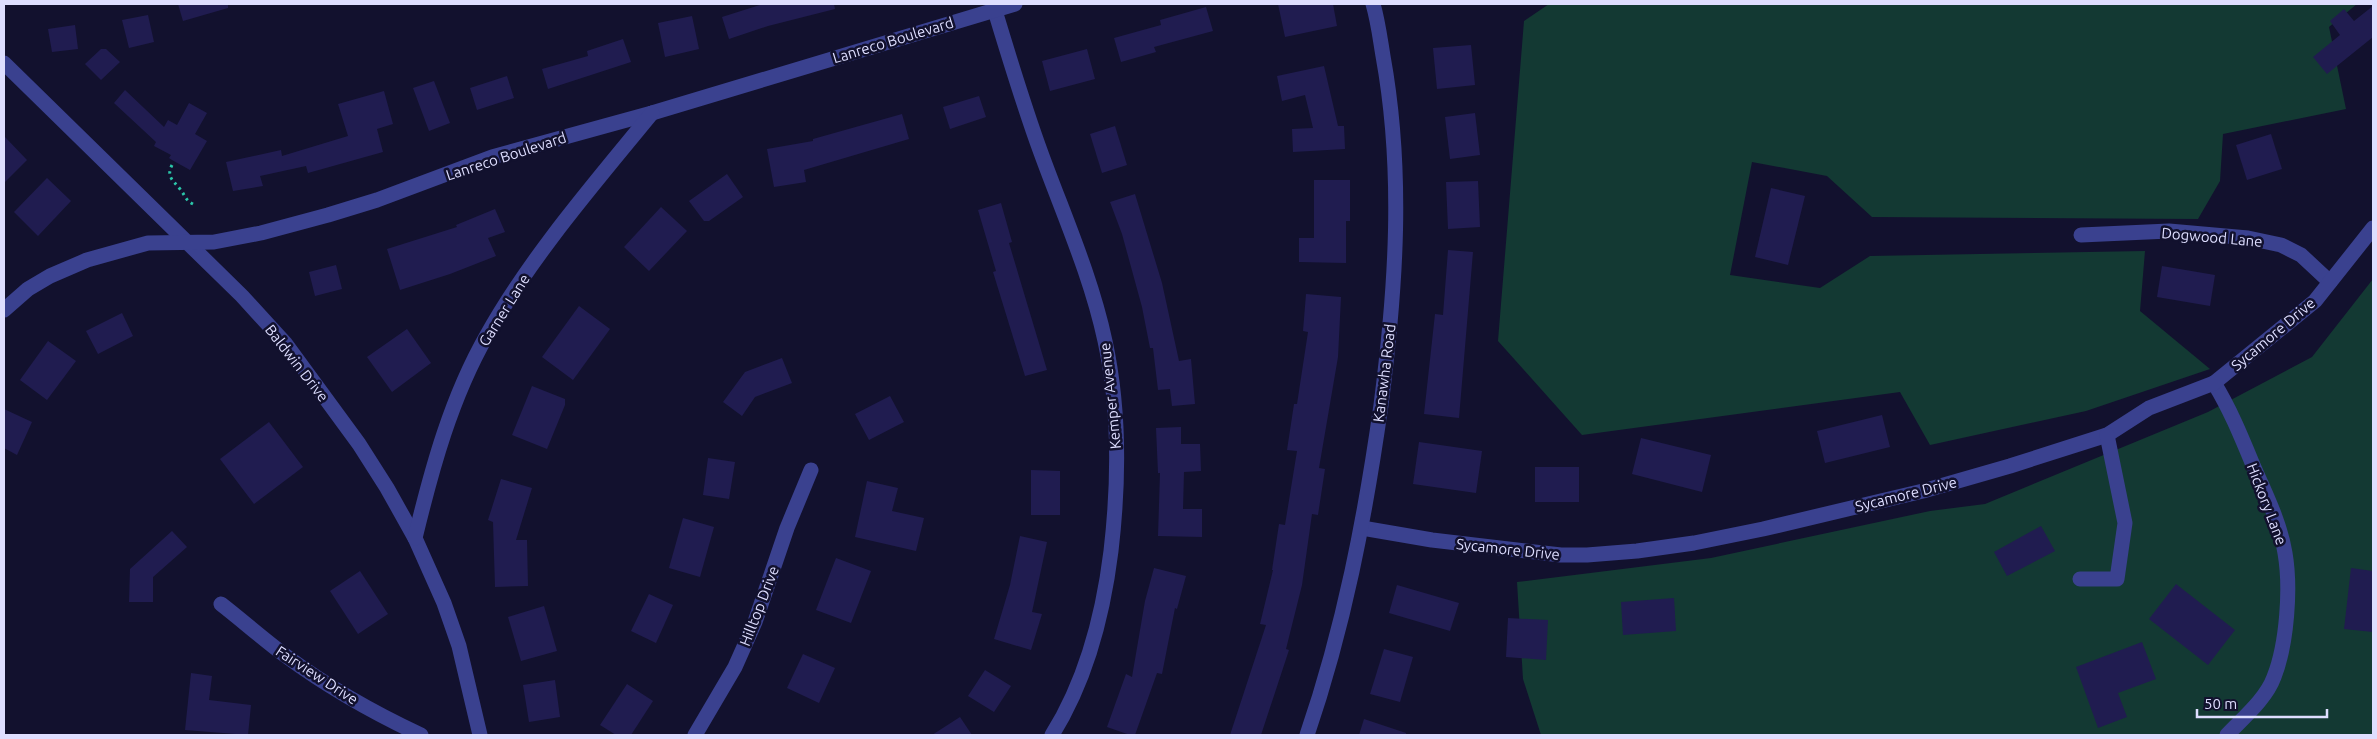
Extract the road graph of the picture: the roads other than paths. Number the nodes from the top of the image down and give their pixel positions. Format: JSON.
{"nodes":[{"id":1,"x":1015,"y":4,"type":"edge"},
{"id":2,"x":1373,"y":4,"type":"edge"},
{"id":3,"x":994,"y":7,"type":"edge"},
{"id":4,"x":4,"y":63,"type":"edge"},
{"id":5,"x":652,"y":113,"type":"junction"},
{"id":6,"x":2373,"y":228,"type":"edge"},
{"id":7,"x":2081,"y":235,"type":"dead end"},
{"id":8,"x":184,"y":241,"type":"junction"},
{"id":9,"x":2330,"y":282,"type":"junction"},
{"id":10,"x":4,"y":310,"type":"edge"},
{"id":11,"x":2214,"y":383,"type":"junction"},
{"id":12,"x":2107,"y":435,"type":"junction"},
{"id":13,"x":810,"y":470,"type":"dead end"},
{"id":14,"x":1362,"y":528,"type":"junction"},
{"id":15,"x":415,"y":538,"type":"junction"},
{"id":16,"x":2080,"y":580,"type":"dead end"},
{"id":17,"x":221,"y":604,"type":"dead end"},
{"id":18,"x":421,"y":735,"type":"edge"},
{"id":19,"x":480,"y":735,"type":"edge"},
{"id":20,"x":695,"y":735,"type":"edge"},
{"id":21,"x":1052,"y":735,"type":"edge"},
{"id":22,"x":1306,"y":735,"type":"edge"},
{"id":23,"x":2227,"y":735,"type":"edge"}],
"edges":[{"from":1,"to":3,"type":"street","name":"Lanreco Boulevard"},
{"from":2,"to":14,"type":"street","name":"Kanawha Road"},
{"from":3,"to":5,"type":"street","name":"Lanreco Boulevard"},
{"from":3,"to":21,"type":"street","name":"Kemper Avenue"},
{"from":4,"to":8,"type":"street","name":"Baldwin Drive"},
{"from":5,"to":8,"type":"street","name":"Lanreco Boulevard"},
{"from":5,"to":15,"type":"street","name":"Garner Lane"},
{"from":6,"to":9,"type":"street","name":"Sycamore Drive"},
{"from":7,"to":9,"type":"street","name":"Dogwood Lane"},
{"from":8,"to":10,"type":"street","name":"Lanreco Boulevard"},
{"from":8,"to":15,"type":"street","name":"Baldwin Drive"},
{"from":9,"to":11,"type":"street","name":"Sycamore Drive"},
{"from":11,"to":12,"type":"street","name":"Sycamore Drive"},
{"from":11,"to":23,"type":"street","name":"Hickory Lane"},
{"from":12,"to":14,"type":"street","name":"Sycamore Drive"},
{"from":12,"to":16,"type":"street"},
{"from":13,"to":20,"type":"street","name":"Hilltop Drive"},
{"from":14,"to":22,"type":"street","name":"Kanawha Road"},
{"from":15,"to":19,"type":"street","name":"Baldwin Drive"},
{"from":17,"to":18,"type":"street","name":"Fairview Drive"}]}
